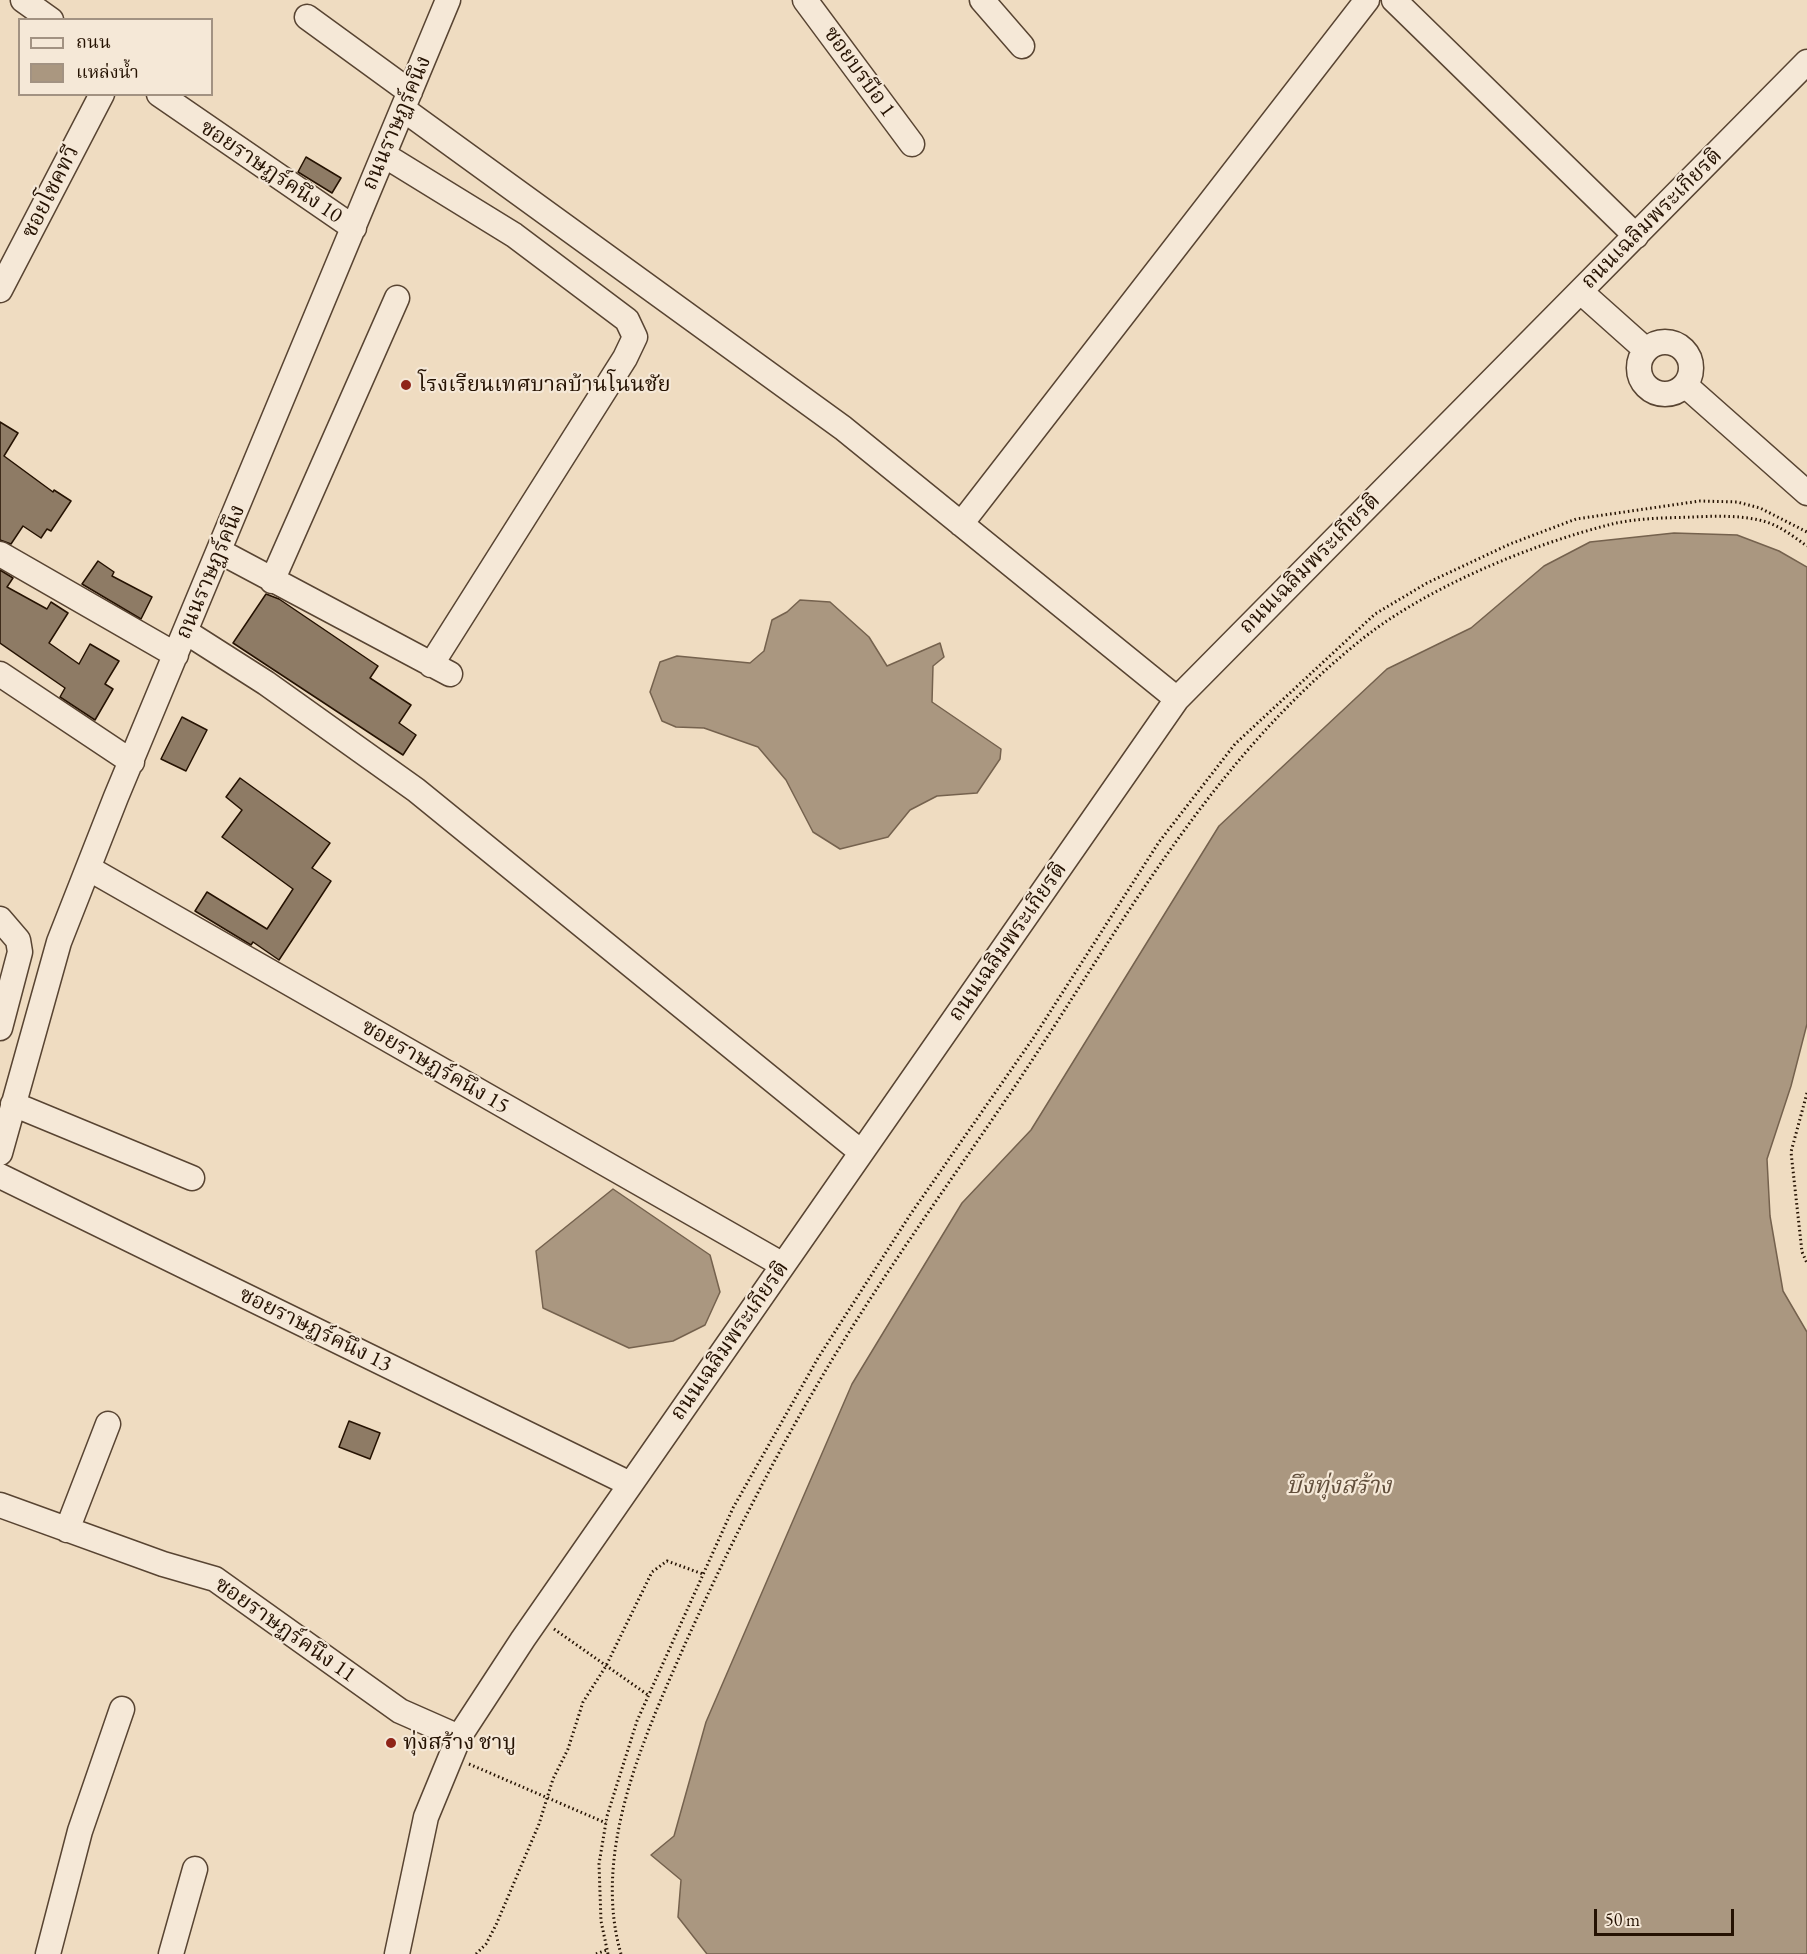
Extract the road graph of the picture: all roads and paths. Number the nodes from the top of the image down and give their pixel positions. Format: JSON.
{"nodes":[{"id":1,"x":23,"y":0,"type":"edge"},
{"id":2,"x":448,"y":0,"type":"edge"},
{"id":3,"x":806,"y":0,"type":"edge"},
{"id":4,"x":982,"y":0,"type":"edge"},
{"id":5,"x":1367,"y":0,"type":"edge"},
{"id":6,"x":1394,"y":0,"type":"edge"},
{"id":7,"x":307,"y":17,"type":"dead end"},
{"id":8,"x":48,"y":18,"type":"edge"},
{"id":9,"x":1022,"y":46,"type":"dead end"},
{"id":10,"x":1807,"y":62,"type":"edge"},
{"id":11,"x":101,"y":96,"type":"edge"},
{"id":12,"x":162,"y":96,"type":"edge"},
{"id":13,"x":407,"y":100,"type":"junction"},
{"id":14,"x":912,"y":144,"type":"dead end"},
{"id":15,"x":384,"y":155,"type":"junction"},
{"id":16,"x":354,"y":228,"type":"junction"},
{"id":17,"x":1636,"y":236,"type":"junction"},
{"id":18,"x":0,"y":290,"type":"edge"},
{"id":19,"x":1581,"y":292,"type":"junction"},
{"id":20,"x":397,"y":298,"type":"dead end"},
{"id":21,"x":1646,"y":350,"type":"junction"},
{"id":22,"x":1685,"y":385,"type":"junction"},
{"id":23,"x":1807,"y":493,"type":"edge"},
{"id":24,"x":961,"y":524,"type":"junction"},
{"id":25,"x":1807,"y":532,"type":"edge"},
{"id":26,"x":1807,"y":546,"type":"edge"},
{"id":27,"x":219,"y":551,"type":"junction"},
{"id":28,"x":0,"y":554,"type":"edge"},
{"id":29,"x":272,"y":581,"type":"junction"},
{"id":30,"x":186,"y":632,"type":"junction"},
{"id":31,"x":176,"y":655,"type":"junction"},
{"id":32,"x":0,"y":674,"type":"edge"},
{"id":33,"x":1177,"y":699,"type":"junction"},
{"id":34,"x":132,"y":762,"type":"junction"},
{"id":35,"x":88,"y":868,"type":"junction"},
{"id":36,"x":0,"y":919,"type":"edge"},
{"id":37,"x":0,"y":1028,"type":"edge"},
{"id":38,"x":1807,"y":1093,"type":"edge"},
{"id":39,"x":13,"y":1104,"type":"junction"},
{"id":40,"x":861,"y":1152,"type":"junction"},
{"id":41,"x":0,"y":1153,"type":"edge"},
{"id":42,"x":0,"y":1176,"type":"edge"},
{"id":43,"x":192,"y":1178,"type":"dead end"},
{"id":44,"x":1807,"y":1263,"type":"edge"},
{"id":45,"x":783,"y":1265,"type":"junction"},
{"id":46,"x":108,"y":1424,"type":"dead end"},
{"id":47,"x":630,"y":1484,"type":"junction"},
{"id":48,"x":0,"y":1505,"type":"edge"},
{"id":49,"x":67,"y":1530,"type":"junction"},
{"id":50,"x":703,"y":1574,"type":"junction"},
{"id":51,"x":538,"y":1617,"type":"junction"},
{"id":52,"x":606,"y":1666,"type":"junction"},
{"id":53,"x":648,"y":1695,"type":"junction"},
{"id":54,"x":122,"y":1709,"type":"dead end"},
{"id":55,"x":455,"y":1747,"type":"junction"},
{"id":56,"x":548,"y":1796,"type":"junction"},
{"id":57,"x":606,"y":1822,"type":"junction"},
{"id":58,"x":195,"y":1869,"type":"dead end"},
{"id":59,"x":608,"y":1952,"type":"edge"},
{"id":60,"x":48,"y":1954,"type":"edge"},
{"id":61,"x":171,"y":1954,"type":"edge"},
{"id":62,"x":397,"y":1954,"type":"edge"},
{"id":63,"x":476,"y":1954,"type":"edge"},
{"id":64,"x":596,"y":1954,"type":"edge"},
{"id":65,"x":621,"y":1954,"type":"edge"}],
"edges":[{"from":1,"to":8,"type":"street"},
{"from":2,"to":13,"type":"street","name":"ถนนราษฏร์คนึง"},
{"from":3,"to":14,"type":"street","name":"ซอยบรบือ 1"},
{"from":4,"to":9,"type":"street"},
{"from":5,"to":24,"type":"street"},
{"from":6,"to":17,"type":"street"},
{"from":7,"to":13,"type":"street"},
{"from":10,"to":17,"type":"street","name":"ถนนเฉลิมพระเกียรติ"},
{"from":11,"to":18,"type":"street","name":"ซอยโชคทวี"},
{"from":12,"to":16,"type":"street","name":"ซอยราษฏร์คนึง 10"},
{"from":13,"to":15,"type":"street","name":"ถนนราษฏร์คนึง"},
{"from":13,"to":24,"type":"street"},
{"from":15,"to":16,"type":"street","name":"ถนนราษฏร์คนึง"},
{"from":15,"to":29,"type":"street"},
{"from":16,"to":27,"type":"street","name":"ถนนราษฏร์คนึง"},
{"from":17,"to":19,"type":"street","name":"ถนนเฉลิมพระเกียรติ"},
{"from":19,"to":21,"type":"street"},
{"from":19,"to":33,"type":"street","name":"ถนนเฉลิมพระเกียรติ"},
{"from":20,"to":29,"type":"street"},
{"from":21,"to":22,"type":"street"},
{"from":21,"to":22,"type":"street"},
{"from":22,"to":23,"type":"street"},
{"from":24,"to":33,"type":"street"},
{"from":25,"to":50,"type":"path"},
{"from":26,"to":65,"type":"path"},
{"from":27,"to":29,"type":"street"},
{"from":27,"to":30,"type":"street","name":"ถนนราษฏร์คนึง"},
{"from":28,"to":31,"type":"street"},
{"from":30,"to":31,"type":"street","name":"ถนนราษฏร์คนึง"},
{"from":30,"to":40,"type":"street"},
{"from":31,"to":34,"type":"street","name":"ถนนราษฏร์คนึง"},
{"from":32,"to":34,"type":"street"},
{"from":33,"to":40,"type":"street","name":"ถนนเฉลิมพระเกียรติ"},
{"from":34,"to":35,"type":"street","name":"ถนนราษฏร์คนึง"},
{"from":35,"to":39,"type":"street","name":"ถนนราษฏร์คนึง"},
{"from":35,"to":45,"type":"street","name":"ซอยราษฏร์คนึง 15"},
{"from":36,"to":37,"type":"street"},
{"from":38,"to":44,"type":"path"},
{"from":39,"to":41,"type":"street","name":"ถนนราษฏร์คนึง"},
{"from":39,"to":43,"type":"street"},
{"from":40,"to":45,"type":"street","name":"ถนนเฉลิมพระเกียรติ"},
{"from":42,"to":47,"type":"street","name":"ซอยราษฏร์คนึง 13"},
{"from":45,"to":47,"type":"street","name":"ถนนเฉลิมพระเกียรติ"},
{"from":46,"to":49,"type":"street"},
{"from":47,"to":51,"type":"street","name":"ถนนเฉลิมพระเกียรติ"},
{"from":48,"to":49,"type":"street","name":"ซอยราษฏร์คนึง 11"},
{"from":49,"to":55,"type":"street","name":"ซอยราษฏร์คนึง 11"},
{"from":50,"to":52,"type":"path"},
{"from":50,"to":53,"type":"path"},
{"from":51,"to":52,"type":"path"},
{"from":51,"to":55,"type":"street","name":"ถนนเฉลิมพระเกียรติ"},
{"from":52,"to":53,"type":"path"},
{"from":52,"to":56,"type":"path"},
{"from":53,"to":57,"type":"path"},
{"from":54,"to":60,"type":"street"},
{"from":55,"to":56,"type":"path"},
{"from":55,"to":62,"type":"street","name":"ถนนเฉลิมพระเกียรติ"},
{"from":56,"to":57,"type":"path"},
{"from":56,"to":63,"type":"path"},
{"from":57,"to":59,"type":"path"},
{"from":58,"to":61,"type":"street"},
{"from":59,"to":64,"type":"path"}]}
